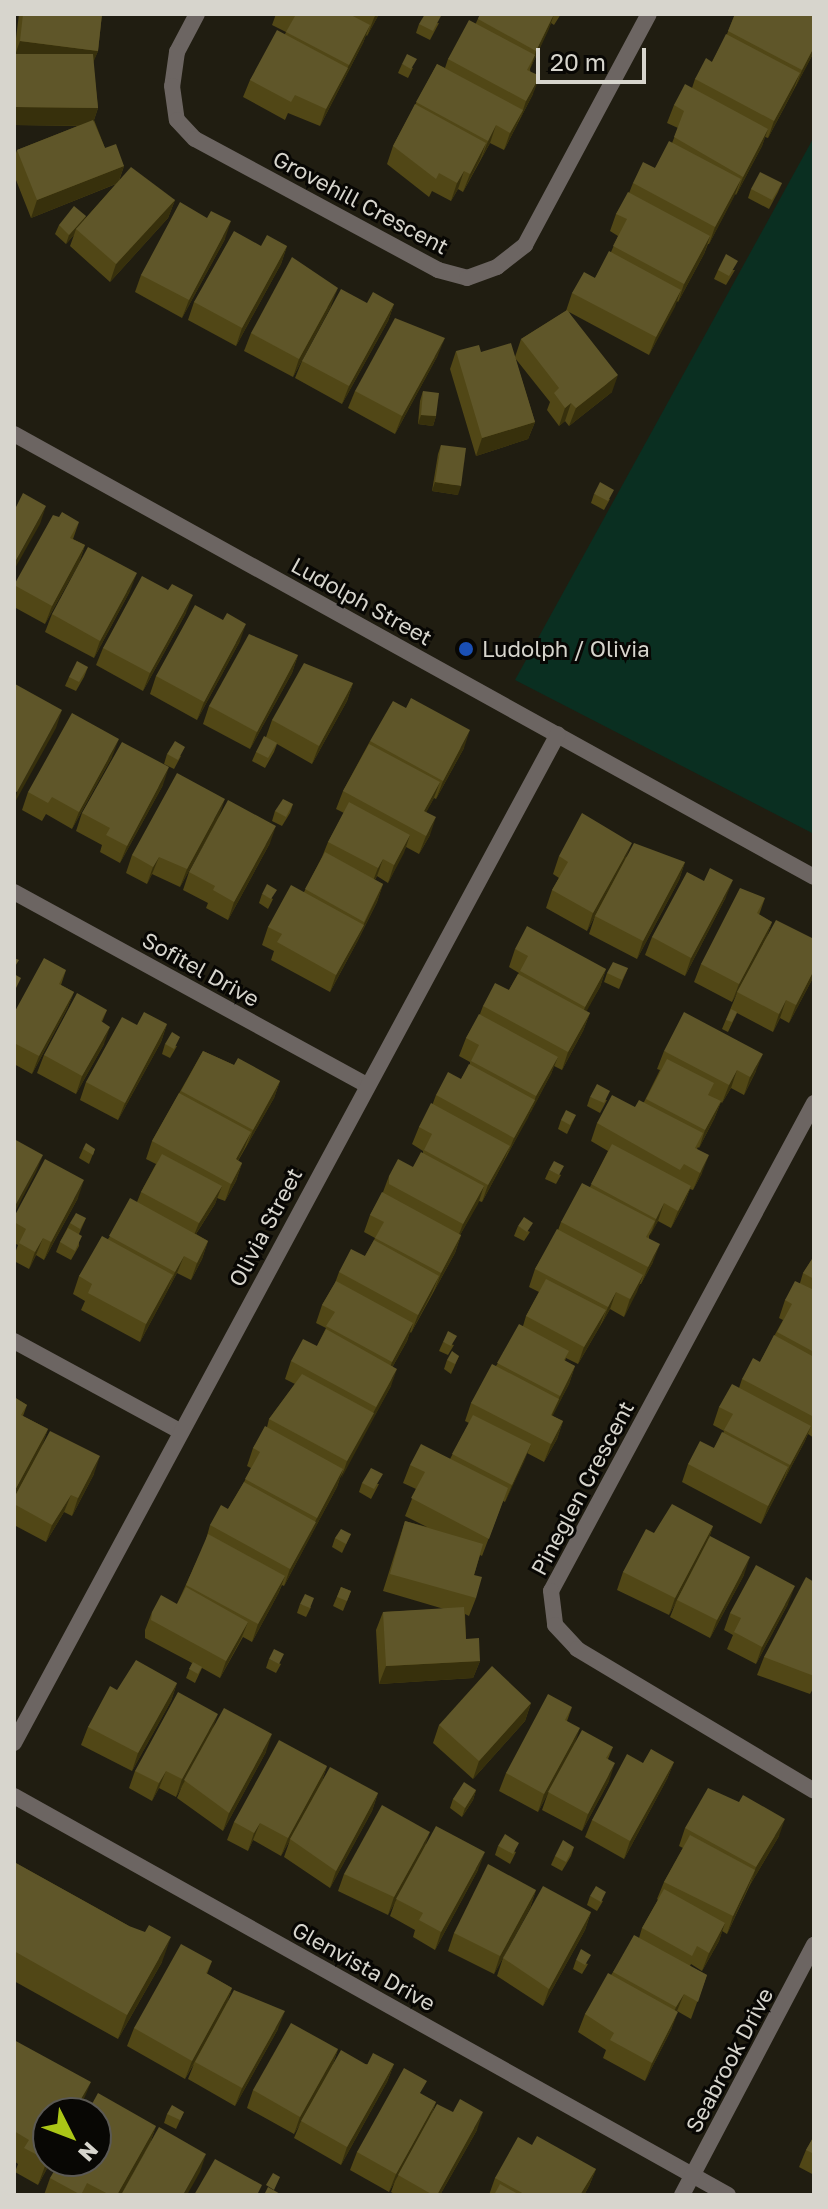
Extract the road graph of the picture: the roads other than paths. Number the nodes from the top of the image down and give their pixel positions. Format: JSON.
{"nodes":[{"id":1,"x":197,"y":14,"type":"edge"},
{"id":2,"x":649,"y":14,"type":"edge"},
{"id":3,"x":14,"y":434,"type":"edge"},
{"id":4,"x":558,"y":734,"type":"junction"},
{"id":5,"x":814,"y":877,"type":"edge"},
{"id":6,"x":14,"y":892,"type":"edge"},
{"id":7,"x":366,"y":1085,"type":"junction"},
{"id":8,"x":814,"y":1103,"type":"edge"},
{"id":9,"x":14,"y":1341,"type":"edge"},
{"id":10,"x":180,"y":1431,"type":"junction"},
{"id":11,"x":14,"y":1743,"type":"edge"},
{"id":12,"x":814,"y":1791,"type":"edge"},
{"id":13,"x":14,"y":1796,"type":"edge"},
{"id":14,"x":814,"y":1945,"type":"edge"},
{"id":15,"x":692,"y":2175,"type":"junction"},
{"id":16,"x":682,"y":2195,"type":"edge"},
{"id":17,"x":728,"y":2195,"type":"edge"}],
"edges":[{"from":1,"to":2,"type":"street","name":"Grovehill Crescent"},
{"from":3,"to":4,"type":"street","name":"Ludolph Street"},
{"from":4,"to":5,"type":"street","name":"Ludolph Street"},
{"from":4,"to":7,"type":"street","name":"Olivia Street"},
{"from":6,"to":7,"type":"street","name":"Sofitel Drive"},
{"from":7,"to":10,"type":"street","name":"Olivia Street"},
{"from":8,"to":12,"type":"street","name":"Pineglen Crescent"},
{"from":9,"to":10,"type":"street"},
{"from":10,"to":11,"type":"street","name":"Olivia Street"},
{"from":13,"to":15,"type":"street","name":"Glenvista Drive"},
{"from":14,"to":15,"type":"street","name":"Seabrook Drive"},
{"from":15,"to":16,"type":"street","name":"Seabrook Drive"},
{"from":15,"to":17,"type":"street","name":"Glenvista Drive"}]}
